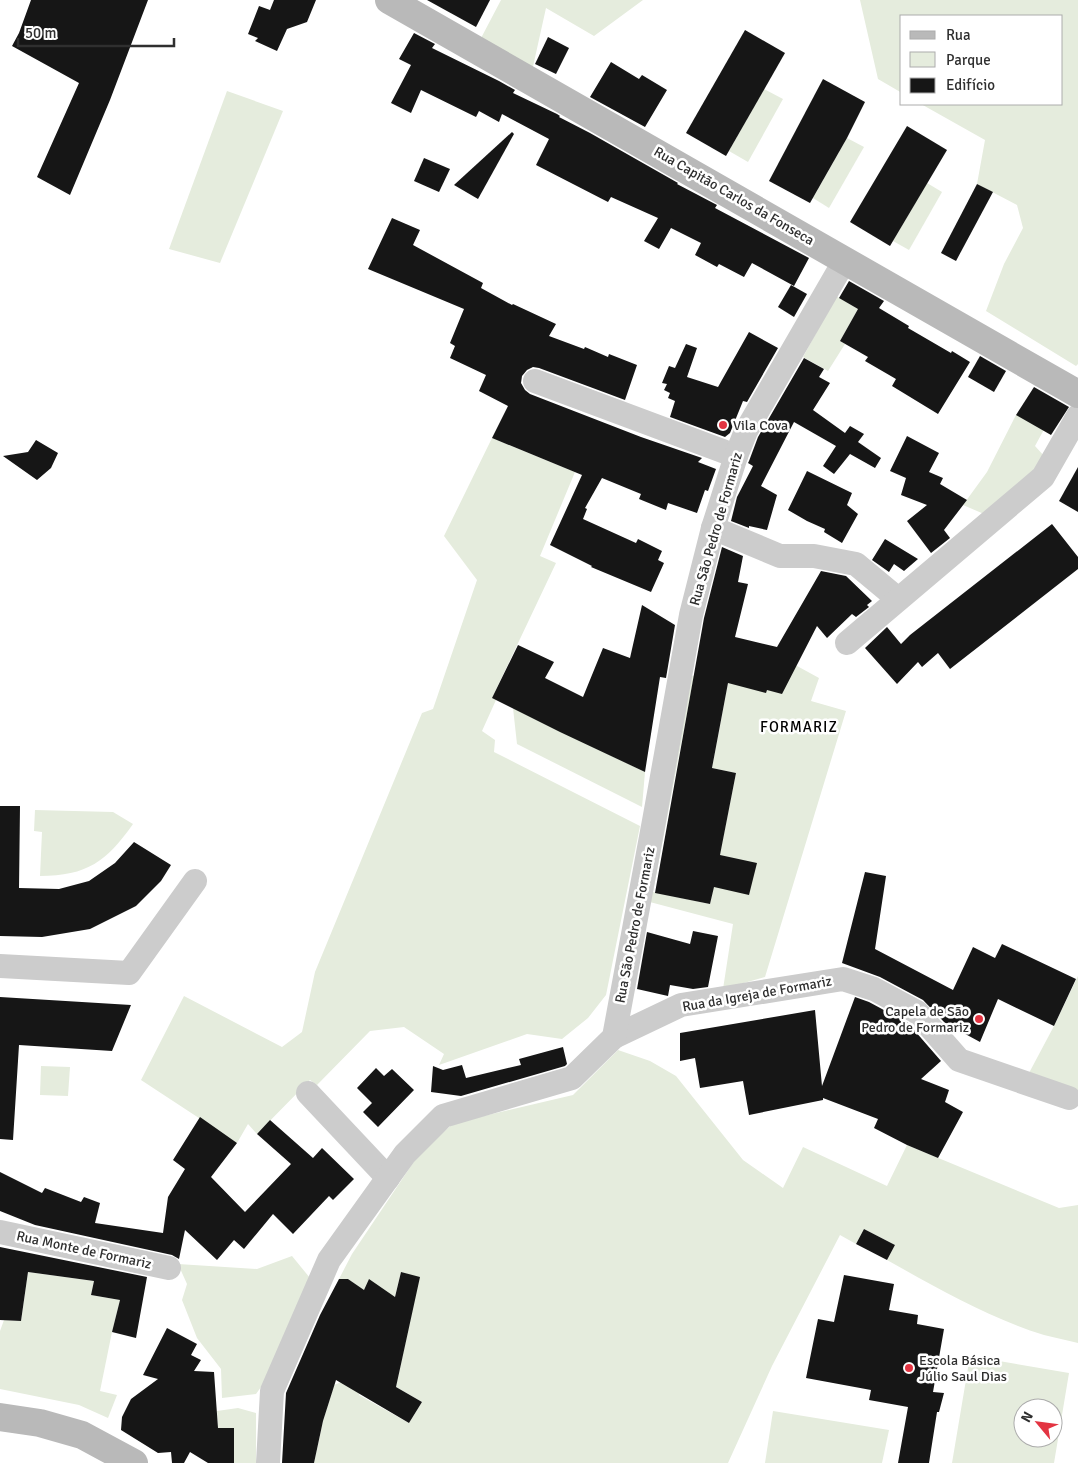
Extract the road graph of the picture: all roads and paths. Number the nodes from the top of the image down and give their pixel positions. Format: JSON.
{"nodes":[{"id":1,"x":389,"y":0,"type":"edge"},
{"id":2,"x":845,"y":260,"type":"junction"},
{"id":3,"x":535,"y":382,"type":"dead end"},
{"id":4,"x":1078,"y":394,"type":"edge"},
{"id":5,"x":1078,"y":416,"type":"edge"},
{"id":6,"x":736,"y":456,"type":"junction"},
{"id":7,"x":713,"y":528,"type":"junction"},
{"id":8,"x":898,"y":599,"type":"junction"},
{"id":9,"x":847,"y":642,"type":"dead end"},
{"id":10,"x":195,"y":880,"type":"dead end"},
{"id":11,"x":0,"y":966,"type":"edge"},
{"id":12,"x":623,"y":990,"type":"junction"},
{"id":13,"x":652,"y":1019,"type":"junction"},
{"id":14,"x":614,"y":1037,"type":"junction"},
{"id":15,"x":308,"y":1093,"type":"dead end"},
{"id":16,"x":1069,"y":1098,"type":"dead end"},
{"id":17,"x":388,"y":1178,"type":"junction"},
{"id":18,"x":0,"y":1232,"type":"edge"},
{"id":19,"x":169,"y":1268,"type":"dead end"},
{"id":20,"x":0,"y":1417,"type":"edge"},
{"id":21,"x":134,"y":1463,"type":"edge"},
{"id":22,"x":268,"y":1463,"type":"edge"}],
"edges":[{"from":1,"to":2,"type":"main road","name":"Rua Capitão Carlos da Fonseca"},
{"from":2,"to":4,"type":"main road","name":"Rua Capitão Carlos da Fonseca"},
{"from":2,"to":6,"type":"street","name":"Rua São Pedro de Formariz"},
{"from":3,"to":6,"type":"street"},
{"from":5,"to":8,"type":"street"},
{"from":6,"to":7,"type":"street","name":"Rua São Pedro de Formariz"},
{"from":7,"to":8,"type":"street"},
{"from":7,"to":12,"type":"street","name":"Rua São Pedro de Formariz"},
{"from":8,"to":9,"type":"street"},
{"from":10,"to":11,"type":"street"},
{"from":12,"to":13,"type":"street"},
{"from":12,"to":14,"type":"street","name":"Rua São Pedro de Formariz"},
{"from":13,"to":14,"type":"street","name":"Rua da Igreja de Formariz"},
{"from":13,"to":16,"type":"street","name":"Rua da Igreja de Formariz"},
{"from":14,"to":17,"type":"street"},
{"from":15,"to":17,"type":"street"},
{"from":17,"to":22,"type":"street"},
{"from":18,"to":19,"type":"street","name":"Rua Monte de Formariz"},
{"from":20,"to":21,"type":"main road"}]}
